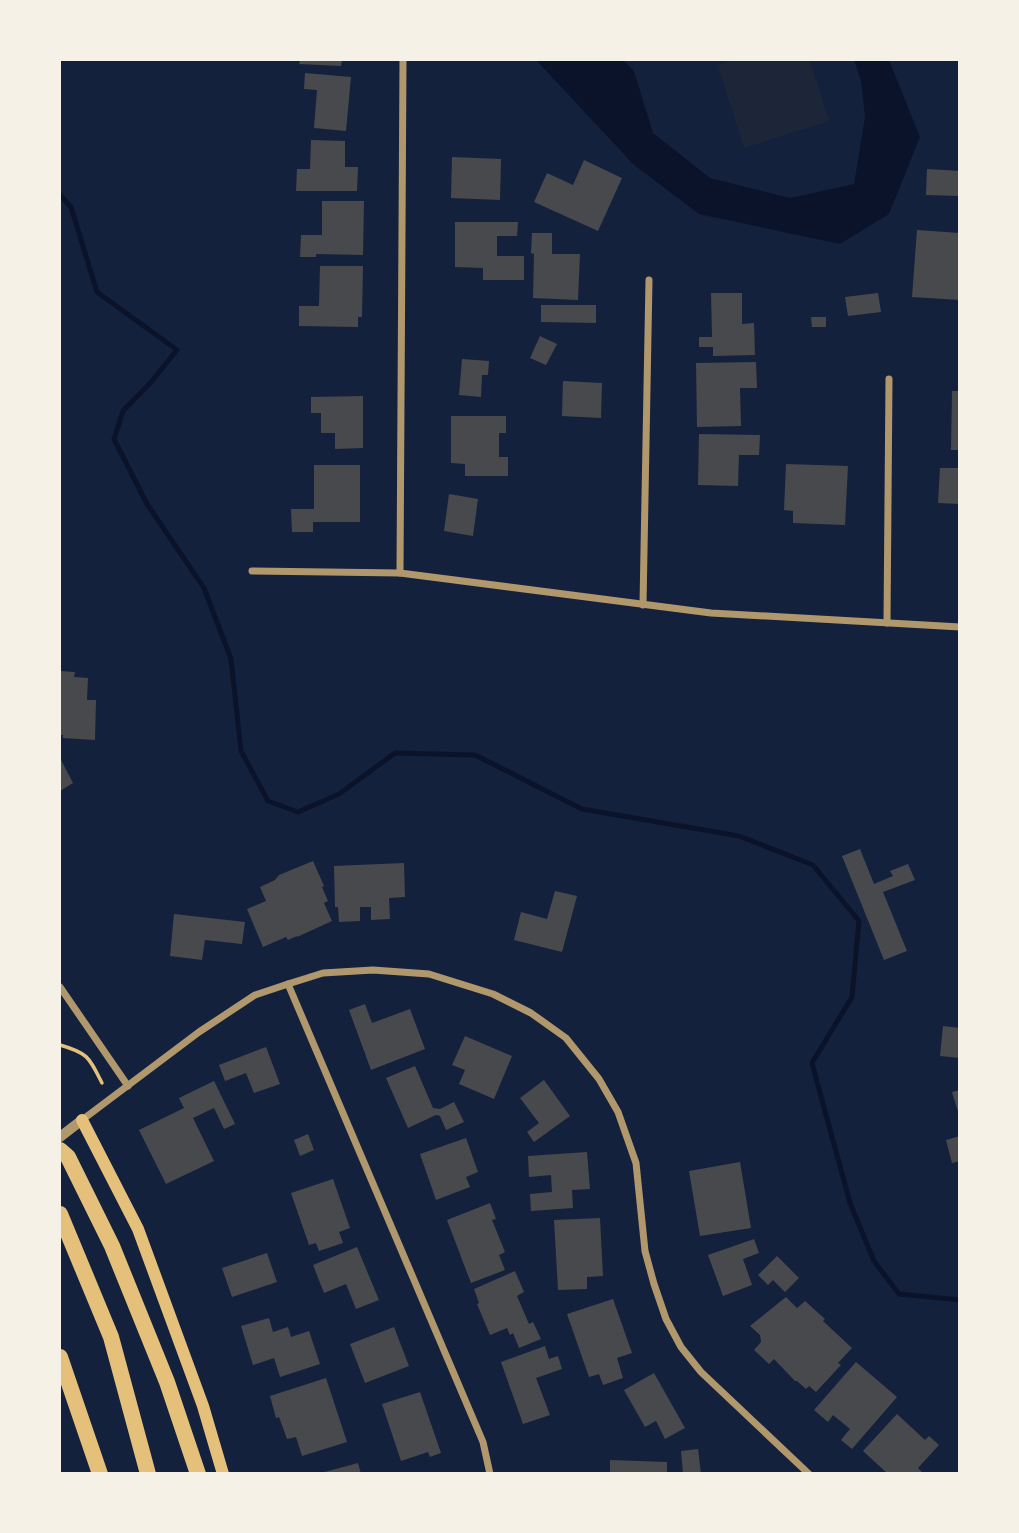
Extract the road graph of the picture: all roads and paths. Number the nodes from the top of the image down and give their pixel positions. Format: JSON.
{"nodes":[{"id":1,"x":403,"y":60,"type":"edge"},
{"id":2,"x":649,"y":280,"type":"dead end"},
{"id":3,"x":889,"y":379,"type":"dead end"},
{"id":4,"x":252,"y":570,"type":"dead end"},
{"id":5,"x":400,"y":573,"type":"junction"},
{"id":6,"x":643,"y":605,"type":"junction"},
{"id":7,"x":887,"y":623,"type":"junction"},
{"id":8,"x":960,"y":627,"type":"edge"},
{"id":9,"x":288,"y":984,"type":"junction"},
{"id":10,"x":60,"y":987,"type":"edge"},
{"id":11,"x":60,"y":1045,"type":"edge"},
{"id":12,"x":102,"y":1083,"type":"dead end"},
{"id":13,"x":128,"y":1086,"type":"junction"},
{"id":14,"x":82,"y":1120,"type":"junction"},
{"id":15,"x":64,"y":1134,"type":"edge"},
{"id":16,"x":60,"y":1150,"type":"edge"},
{"id":17,"x":60,"y":1214,"type":"edge"},
{"id":18,"x":60,"y":1357,"type":"edge"},
{"id":19,"x":100,"y":1474,"type":"edge"},
{"id":20,"x":148,"y":1474,"type":"edge"},
{"id":21,"x":198,"y":1474,"type":"edge"},
{"id":22,"x":223,"y":1474,"type":"edge"},
{"id":23,"x":490,"y":1474,"type":"edge"},
{"id":24,"x":809,"y":1474,"type":"edge"}],
"edges":[{"from":1,"to":5,"type":"street"},
{"from":2,"to":6,"type":"street"},
{"from":3,"to":7,"type":"street"},
{"from":4,"to":5,"type":"street"},
{"from":5,"to":6,"type":"street"},
{"from":6,"to":7,"type":"street"},
{"from":7,"to":8,"type":"street"},
{"from":9,"to":13,"type":"street"},
{"from":9,"to":23,"type":"street"},
{"from":9,"to":24,"type":"street"},
{"from":10,"to":13,"type":"street"},
{"from":11,"to":12,"type":"path"},
{"from":13,"to":14,"type":"street"},
{"from":14,"to":15,"type":"street"},
{"from":14,"to":22,"type":"main road"},
{"from":16,"to":21,"type":"highway"},
{"from":17,"to":20,"type":"highway"},
{"from":18,"to":19,"type":"highway"}]}
